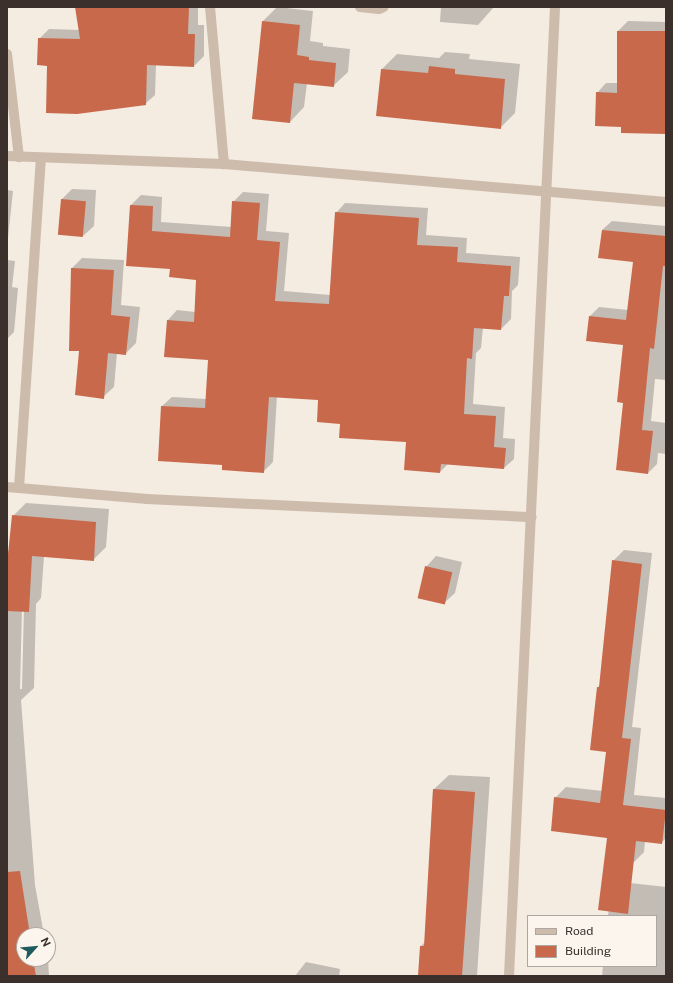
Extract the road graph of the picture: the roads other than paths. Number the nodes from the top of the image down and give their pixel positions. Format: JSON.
{"nodes":[{"id":1,"x":210,"y":7,"type":"edge"},
{"id":2,"x":360,"y":7,"type":"edge"},
{"id":3,"x":384,"y":7,"type":"edge"},
{"id":4,"x":555,"y":7,"type":"edge"},
{"id":5,"x":7,"y":54,"type":"edge"},
{"id":6,"x":7,"y":156,"type":"edge"},
{"id":7,"x":19,"y":157,"type":"junction"},
{"id":8,"x":41,"y":159,"type":"junction"},
{"id":9,"x":224,"y":164,"type":"junction"},
{"id":10,"x":545,"y":190,"type":"junction"},
{"id":11,"x":666,"y":202,"type":"edge"},
{"id":12,"x":7,"y":487,"type":"edge"},
{"id":13,"x":19,"y":488,"type":"junction"},
{"id":14,"x":532,"y":517,"type":"junction"},
{"id":15,"x":509,"y":976,"type":"edge"}],
"edges":[{"from":1,"to":9,"type":"street"},
{"from":2,"to":3,"type":"street"},
{"from":4,"to":10,"type":"street"},
{"from":5,"to":7,"type":"street"},
{"from":6,"to":7,"type":"street"},
{"from":7,"to":8,"type":"street"},
{"from":8,"to":9,"type":"street"},
{"from":8,"to":13,"type":"street"},
{"from":9,"to":10,"type":"street"},
{"from":10,"to":11,"type":"street"},
{"from":10,"to":14,"type":"street"},
{"from":12,"to":13,"type":"street"},
{"from":13,"to":14,"type":"street"},
{"from":14,"to":15,"type":"street"}]}
